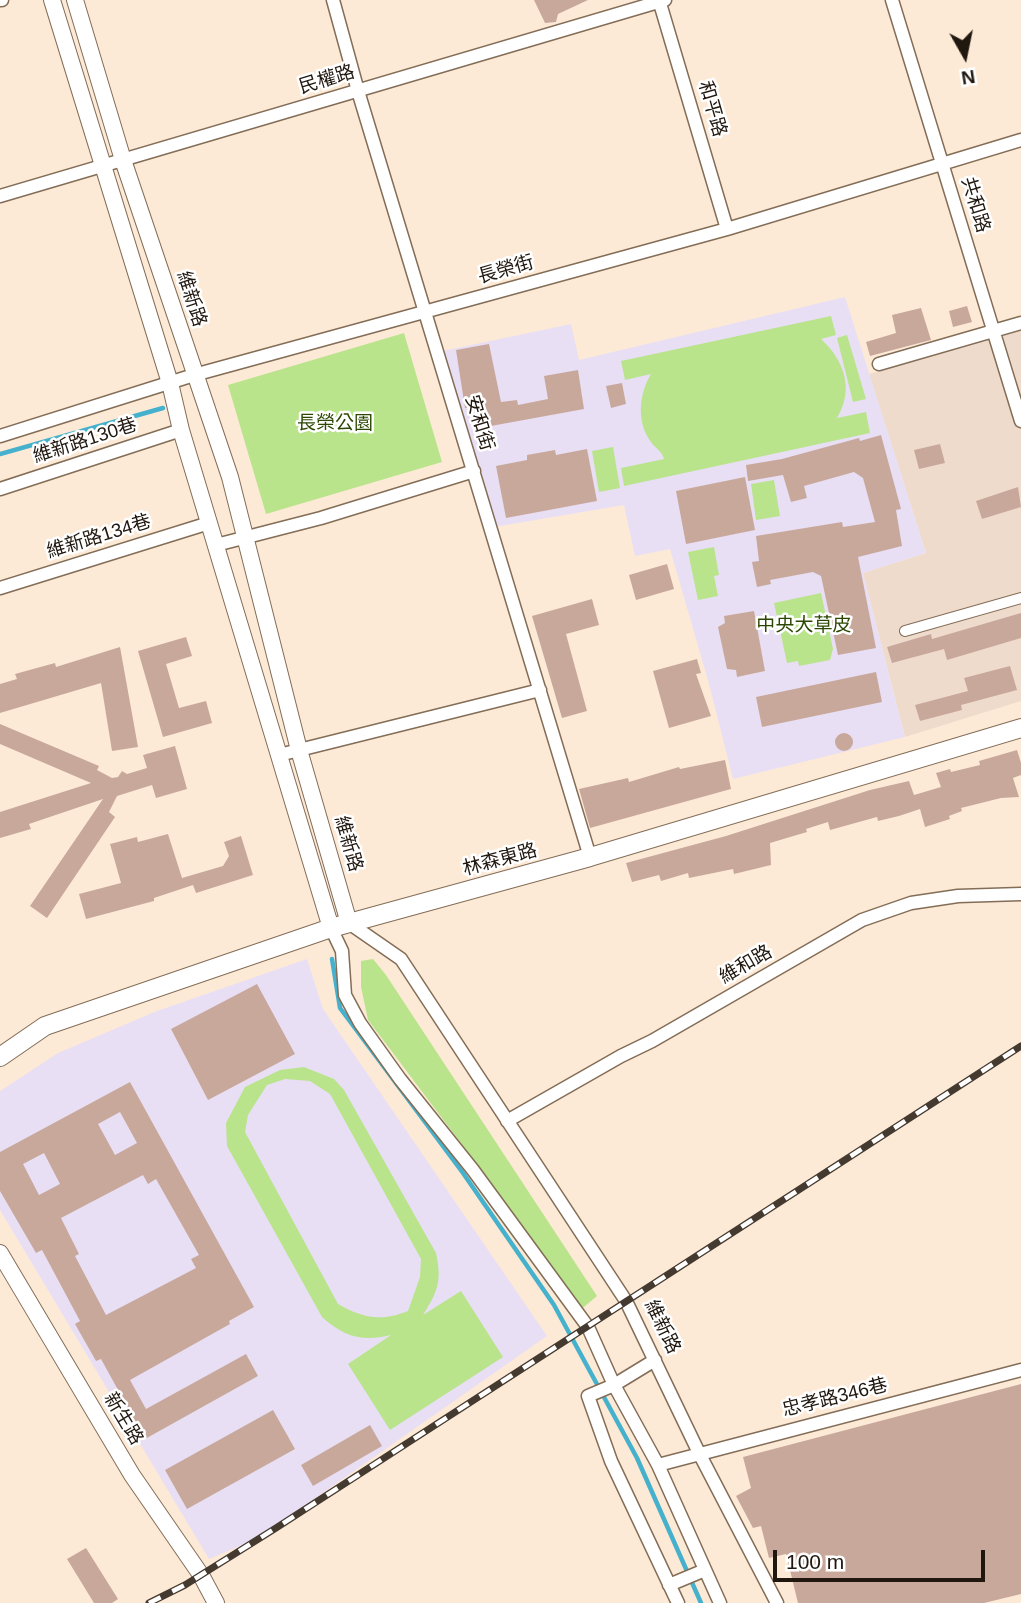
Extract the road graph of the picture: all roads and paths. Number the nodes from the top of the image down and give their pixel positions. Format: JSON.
{"nodes":[{"id":1,"x":52,"y":0,"type":"edge"},
{"id":2,"x":75,"y":0,"type":"edge"},
{"id":3,"x":333,"y":0,"type":"edge"},
{"id":4,"x":891,"y":0,"type":"edge"},
{"id":5,"x":662,"y":1,"type":"edge"},
{"id":6,"x":358,"y":91,"type":"junction"},
{"id":7,"x":1021,"y":140,"type":"edge"},
{"id":8,"x":123,"y":160,"type":"junction"},
{"id":9,"x":942,"y":164,"type":"junction"},
{"id":10,"x":102,"y":165,"type":"junction"},
{"id":11,"x":0,"y":196,"type":"edge"},
{"id":12,"x":727,"y":229,"type":"junction"},
{"id":13,"x":426,"y":313,"type":"junction"},
{"id":14,"x":1021,"y":323,"type":"edge"},
{"id":15,"x":994,"y":330,"type":"junction"},
{"id":16,"x":879,"y":365,"type":"dead end"},
{"id":17,"x":194,"y":375,"type":"junction"},
{"id":18,"x":170,"y":383,"type":"junction"},
{"id":19,"x":1021,"y":421,"type":"edge"},
{"id":20,"x":181,"y":430,"type":"junction"},
{"id":21,"x":0,"y":436,"type":"edge"},
{"id":22,"x":474,"y":471,"type":"junction"},
{"id":23,"x":0,"y":489,"type":"edge"},
{"id":24,"x":209,"y":523,"type":"junction"},
{"id":25,"x":245,"y":537,"type":"junction"},
{"id":26,"x":216,"y":545,"type":"junction"},
{"id":27,"x":0,"y":588,"type":"edge"},
{"id":28,"x":1021,"y":598,"type":"edge"},
{"id":29,"x":905,"y":631,"type":"dead end"},
{"id":30,"x":540,"y":691,"type":"junction"},
{"id":31,"x":1021,"y":728,"type":"edge"},
{"id":32,"x":299,"y":750,"type":"junction"},
{"id":33,"x":279,"y":755,"type":"junction"},
{"id":34,"x":590,"y":857,"type":"junction"},
{"id":35,"x":1021,"y":894,"type":"edge"},
{"id":36,"x":349,"y":923,"type":"junction"},
{"id":37,"x":331,"y":928,"type":"junction"},
{"id":38,"x":0,"y":1057,"type":"edge"},
{"id":39,"x":507,"y":1121,"type":"junction"},
{"id":40,"x":0,"y":1253,"type":"edge"},
{"id":41,"x":655,"y":1360,"type":"junction"},
{"id":42,"x":1021,"y":1370,"type":"edge"},
{"id":43,"x":614,"y":1385,"type":"junction"},
{"id":44,"x":699,"y":1453,"type":"junction"},
{"id":45,"x":658,"y":1465,"type":"junction"},
{"id":46,"x":705,"y":1570,"type":"junction"},
{"id":47,"x":669,"y":1584,"type":"junction"},
{"id":48,"x":216,"y":1603,"type":"edge"},
{"id":49,"x":678,"y":1603,"type":"edge"},
{"id":50,"x":720,"y":1603,"type":"edge"},
{"id":51,"x":777,"y":1603,"type":"edge"}],
"edges":[{"from":1,"to":10,"type":"street"},
{"from":2,"to":8,"type":"street","name":"維新路"},
{"from":3,"to":6,"type":"street","name":"安和街"},
{"from":4,"to":9,"type":"street","name":"共和路"},
{"from":5,"to":6,"type":"street","name":"民權路"},
{"from":5,"to":12,"type":"street","name":"和平路"},
{"from":6,"to":8,"type":"street","name":"民權路"},
{"from":6,"to":13,"type":"street","name":"安和街"},
{"from":7,"to":9,"type":"street","name":"長榮街"},
{"from":8,"to":10,"type":"street","name":"民權路"},
{"from":8,"to":17,"type":"street","name":"維新路"},
{"from":9,"to":12,"type":"street","name":"長榮街"},
{"from":9,"to":15,"type":"street","name":"共和路"},
{"from":10,"to":11,"type":"street","name":"民權路"},
{"from":10,"to":18,"type":"street"},
{"from":12,"to":13,"type":"street","name":"長榮街"},
{"from":13,"to":17,"type":"street","name":"長榮街"},
{"from":13,"to":22,"type":"street","name":"安和街"},
{"from":14,"to":15,"type":"street"},
{"from":15,"to":16,"type":"street"},
{"from":15,"to":19,"type":"street","name":"共和路"},
{"from":17,"to":18,"type":"street","name":"長榮街"},
{"from":17,"to":25,"type":"street","name":"維新路"},
{"from":18,"to":20,"type":"street"},
{"from":18,"to":21,"type":"street","name":"長榮街"},
{"from":20,"to":23,"type":"street","name":"維新路130巷"},
{"from":20,"to":24,"type":"street"},
{"from":22,"to":25,"type":"street"},
{"from":22,"to":30,"type":"street","name":"安和街"},
{"from":24,"to":26,"type":"street"},
{"from":24,"to":27,"type":"street","name":"維新路134巷"},
{"from":25,"to":26,"type":"street"},
{"from":25,"to":32,"type":"street","name":"維新路"},
{"from":26,"to":33,"type":"street"},
{"from":28,"to":29,"type":"street"},
{"from":30,"to":32,"type":"street"},
{"from":30,"to":34,"type":"street","name":"安和街"},
{"from":31,"to":34,"type":"main road","name":"林森東路"},
{"from":32,"to":33,"type":"street"},
{"from":32,"to":36,"type":"street","name":"維新路"},
{"from":33,"to":37,"type":"street"},
{"from":34,"to":36,"type":"main road","name":"林森東路"},
{"from":35,"to":39,"type":"street","name":"維和路"},
{"from":36,"to":37,"type":"main road","name":"林森東路"},
{"from":36,"to":39,"type":"street","name":"維新路"},
{"from":37,"to":38,"type":"main road","name":"林森東路"},
{"from":37,"to":43,"type":"street"},
{"from":39,"to":41,"type":"street","name":"維新路"},
{"from":40,"to":48,"type":"street","name":"新生路"},
{"from":41,"to":43,"type":"street"},
{"from":41,"to":44,"type":"street","name":"維新路"},
{"from":42,"to":44,"type":"street","name":"忠孝路346巷"},
{"from":43,"to":45,"type":"street"},
{"from":43,"to":47,"type":"street"},
{"from":44,"to":45,"type":"street","name":"忠孝路346巷"},
{"from":44,"to":51,"type":"street","name":"維新路"},
{"from":45,"to":46,"type":"street"},
{"from":46,"to":47,"type":"street"},
{"from":46,"to":50,"type":"street"},
{"from":47,"to":49,"type":"street"}]}
